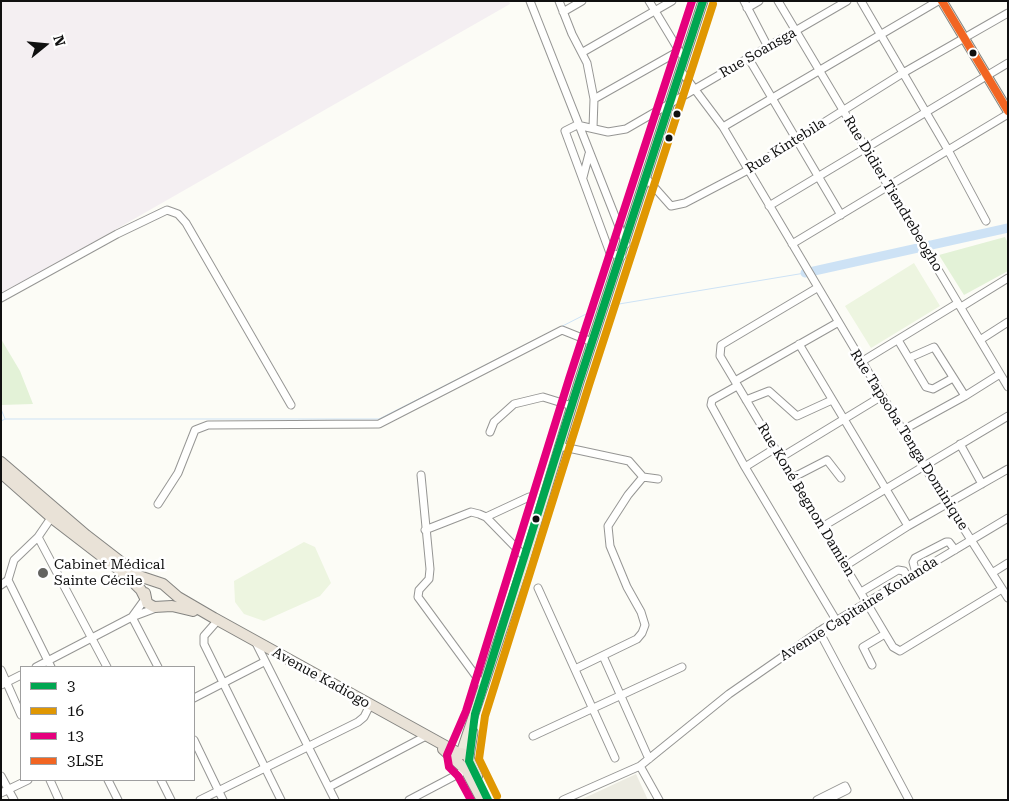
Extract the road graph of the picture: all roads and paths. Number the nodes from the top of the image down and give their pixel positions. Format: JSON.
{"nodes":[{"id":1,"x":530,"y":1,"type":"edge"},
{"id":2,"x":559,"y":1,"type":"edge"},
{"id":3,"x":582,"y":1,"type":"edge"},
{"id":4,"x":649,"y":1,"type":"edge"},
{"id":5,"x":672,"y":1,"type":"edge"},
{"id":6,"x":703,"y":1,"type":"edge"},
{"id":7,"x":759,"y":1,"type":"edge"},
{"id":8,"x":778,"y":1,"type":"edge"},
{"id":9,"x":847,"y":1,"type":"edge"},
{"id":10,"x":861,"y":1,"type":"edge"},
{"id":11,"x":940,"y":1,"type":"edge"},
{"id":12,"x":746,"y":5,"type":"edge"},
{"id":13,"x":655,"y":11,"type":"junction"},
{"id":14,"x":564,"y":12,"type":"junction"},
{"id":15,"x":1008,"y":13,"type":"edge"},
{"id":16,"x":796,"y":31,"type":"junction"},
{"id":17,"x":880,"y":34,"type":"junction"},
{"id":18,"x":964,"y":36,"type":"junction"},
{"id":19,"x":768,"y":47,"type":"junction"},
{"id":20,"x":583,"y":52,"type":"junction"},
{"id":21,"x":682,"y":55,"type":"junction"},
{"id":22,"x":749,"y":59,"type":"junction"},
{"id":23,"x":1008,"y":63,"type":"edge"},
{"id":24,"x":820,"y":70,"type":"junction"},
{"id":25,"x":681,"y":71,"type":"junction"},
{"id":26,"x":903,"y":73,"type":"junction"},
{"id":27,"x":986,"y":75,"type":"junction"},
{"id":28,"x":696,"y":90,"type":"junction"},
{"id":29,"x":772,"y":98,"type":"junction"},
{"id":30,"x":594,"y":99,"type":"junction"},
{"id":31,"x":670,"y":106,"type":"junction"},
{"id":32,"x":843,"y":110,"type":"junction"},
{"id":33,"x":926,"y":113,"type":"junction"},
{"id":34,"x":1008,"y":113,"type":"edge"},
{"id":35,"x":577,"y":125,"type":"junction"},
{"id":36,"x":723,"y":127,"type":"junction"},
{"id":37,"x":594,"y":128,"type":"junction"},
{"id":38,"x":797,"y":140,"type":"junction"},
{"id":39,"x":866,"y":149,"type":"junction"},
{"id":40,"x":948,"y":150,"type":"junction"},
{"id":41,"x":589,"y":153,"type":"junction"},
{"id":42,"x":748,"y":170,"type":"junction"},
{"id":43,"x":818,"y":177,"type":"junction"},
{"id":44,"x":583,"y":178,"type":"junction"},
{"id":45,"x":647,"y":179,"type":"junction"},
{"id":46,"x":890,"y":186,"type":"junction"},
{"id":47,"x":769,"y":206,"type":"junction"},
{"id":48,"x":841,"y":216,"type":"junction"},
{"id":49,"x":986,"y":221,"type":"dead end"},
{"id":50,"x":626,"y":244,"type":"junction"},
{"id":51,"x":792,"y":244,"type":"junction"},
{"id":52,"x":622,"y":256,"type":"junction"},
{"id":53,"x":1008,"y":278,"type":"edge"},
{"id":54,"x":817,"y":288,"type":"junction"},
{"id":55,"x":1,"y":298,"type":"edge"},
{"id":56,"x":959,"y":305,"type":"junction"},
{"id":57,"x":837,"y":323,"type":"junction"},
{"id":58,"x":1007,"y":324,"type":"edge"},
{"id":59,"x":898,"y":340,"type":"junction"},
{"id":60,"x":980,"y":340,"type":"junction"},
{"id":61,"x":592,"y":342,"type":"junction"},
{"id":62,"x":799,"y":344,"type":"junction"},
{"id":63,"x":909,"y":358,"type":"junction"},
{"id":64,"x":861,"y":362,"type":"junction"},
{"id":65,"x":1000,"y":374,"type":"junction"},
{"id":66,"x":953,"y":378,"type":"junction"},
{"id":67,"x":736,"y":384,"type":"junction"},
{"id":68,"x":1008,"y":387,"type":"edge"},
{"id":69,"x":882,"y":396,"type":"junction"},
{"id":70,"x":965,"y":396,"type":"junction"},
{"id":71,"x":746,"y":400,"type":"junction"},
{"id":72,"x":832,"y":400,"type":"junction"},
{"id":73,"x":291,"y":405,"type":"dead end"},
{"id":74,"x":572,"y":406,"type":"junction"},
{"id":75,"x":1008,"y":416,"type":"edge"},
{"id":76,"x":844,"y":419,"type":"junction"},
{"id":77,"x":903,"y":430,"type":"junction"},
{"id":78,"x":490,"y":432,"type":"dead end"},
{"id":79,"x":960,"y":444,"type":"junction"},
{"id":80,"x":559,"y":446,"type":"junction"},
{"id":81,"x":774,"y":449,"type":"junction"},
{"id":82,"x":780,"y":458,"type":"junction"},
{"id":83,"x":1,"y":462,"type":"edge"},
{"id":84,"x":924,"y":466,"type":"junction"},
{"id":85,"x":745,"y":467,"type":"junction"},
{"id":86,"x":1008,"y":469,"type":"edge"},
{"id":87,"x":1,"y":473,"type":"edge"},
{"id":88,"x":422,"y":475,"type":"dead end"},
{"id":89,"x":643,"y":477,"type":"junction"},
{"id":90,"x":658,"y":478,"type":"dead end"},
{"id":91,"x":792,"y":478,"type":"junction"},
{"id":92,"x":842,"y":478,"type":"dead end"},
{"id":93,"x":982,"y":484,"type":"junction"},
{"id":94,"x":887,"y":489,"type":"junction"},
{"id":95,"x":529,"y":497,"type":"dead end"},
{"id":96,"x":158,"y":504,"type":"dead end"},
{"id":97,"x":947,"y":504,"type":"junction"},
{"id":98,"x":54,"y":514,"type":"junction"},
{"id":99,"x":486,"y":518,"type":"junction"},
{"id":100,"x":1008,"y":518,"type":"edge"},
{"id":101,"x":908,"y":526,"type":"junction"},
{"id":102,"x":822,"y":527,"type":"junction"},
{"id":103,"x":425,"y":530,"type":"junction"},
{"id":104,"x":38,"y":537,"type":"junction"},
{"id":105,"x":971,"y":540,"type":"junction"},
{"id":106,"x":955,"y":550,"type":"junction"},
{"id":107,"x":525,"y":557,"type":"junction"},
{"id":108,"x":1008,"y":563,"type":"edge"},
{"id":109,"x":846,"y":566,"type":"junction"},
{"id":110,"x":916,"y":573,"type":"junction"},
{"id":111,"x":992,"y":573,"type":"junction"},
{"id":112,"x":908,"y":578,"type":"junction"},
{"id":113,"x":8,"y":580,"type":"junction"},
{"id":114,"x":158,"y":583,"type":"junction"},
{"id":115,"x":1,"y":585,"type":"edge"},
{"id":116,"x":538,"y":588,"type":"dead end"},
{"id":117,"x":168,"y":589,"type":"junction"},
{"id":118,"x":1002,"y":589,"type":"junction"},
{"id":119,"x":861,"y":592,"type":"junction"},
{"id":120,"x":145,"y":598,"type":"junction"},
{"id":121,"x":1008,"y":598,"type":"edge"},
{"id":122,"x":867,"y":603,"type":"junction"},
{"id":123,"x":159,"y":607,"type":"junction"},
{"id":124,"x":132,"y":617,"type":"junction"},
{"id":125,"x":216,"y":619,"type":"junction"},
{"id":126,"x":836,"y":620,"type":"junction"},
{"id":127,"x":819,"y":631,"type":"junction"},
{"id":128,"x":885,"y":634,"type":"junction"},
{"id":129,"x":93,"y":638,"type":"junction"},
{"id":130,"x":255,"y":641,"type":"junction"},
{"id":131,"x":603,"y":656,"type":"junction"},
{"id":132,"x":264,"y":662,"type":"junction"},
{"id":133,"x":49,"y":664,"type":"edge"},
{"id":134,"x":872,"y":665,"type":"dead end"},
{"id":135,"x":107,"y":666,"type":"edge"},
{"id":136,"x":157,"y":666,"type":"edge"},
{"id":137,"x":682,"y":668,"type":"dead end"},
{"id":138,"x":575,"y":669,"type":"junction"},
{"id":139,"x":1,"y":670,"type":"edge"},
{"id":140,"x":20,"y":675,"type":"edge"},
{"id":141,"x":4,"y":683,"type":"edge"},
{"id":142,"x":222,"y":683,"type":"junction"},
{"id":143,"x":484,"y":687,"type":"junction"},
{"id":144,"x":621,"y":695,"type":"junction"},
{"id":145,"x":195,"y":697,"type":"edge"},
{"id":146,"x":370,"y":705,"type":"junction"},
{"id":147,"x":593,"y":708,"type":"junction"},
{"id":148,"x":20,"y":713,"type":"edge"},
{"id":149,"x":427,"y":736,"type":"junction"},
{"id":150,"x":533,"y":736,"type":"dead end"},
{"id":151,"x":195,"y":742,"type":"edge"},
{"id":152,"x":308,"y":746,"type":"junction"},
{"id":153,"x":615,"y":758,"type":"dead end"},
{"id":154,"x":649,"y":759,"type":"junction"},
{"id":155,"x":463,"y":760,"type":"junction"},
{"id":156,"x":640,"y":766,"type":"junction"},
{"id":157,"x":264,"y":767,"type":"junction"},
{"id":158,"x":1,"y":776,"type":"edge"},
{"id":159,"x":26,"y":781,"type":"edge"},
{"id":160,"x":50,"y":781,"type":"edge"},
{"id":161,"x":108,"y":781,"type":"edge"},
{"id":162,"x":162,"y":781,"type":"edge"},
{"id":163,"x":329,"y":787,"type":"junction"},
{"id":164,"x":218,"y":790,"type":"junction"},
{"id":165,"x":5,"y":791,"type":"edge"},
{"id":166,"x":14,"y":800,"type":"edge"},
{"id":167,"x":59,"y":800,"type":"edge"},
{"id":168,"x":118,"y":800,"type":"edge"},
{"id":169,"x":171,"y":800,"type":"edge"},
{"id":170,"x":200,"y":800,"type":"edge"},
{"id":171,"x":223,"y":800,"type":"edge"},
{"id":172,"x":281,"y":800,"type":"edge"},
{"id":173,"x":335,"y":800,"type":"edge"},
{"id":174,"x":409,"y":800,"type":"edge"},
{"id":175,"x":482,"y":800,"type":"edge"},
{"id":176,"x":488,"y":800,"type":"edge"},
{"id":177,"x":563,"y":800,"type":"edge"},
{"id":178,"x":659,"y":800,"type":"edge"},
{"id":179,"x":817,"y":800,"type":"edge"},
{"id":180,"x":828,"y":800,"type":"edge"},
{"id":181,"x":909,"y":800,"type":"edge"}],
"edges":[{"from":1,"to":35,"type":"street"},
{"from":2,"to":14,"type":"street"},
{"from":3,"to":14,"type":"street"},
{"from":4,"to":13,"type":"street"},
{"from":5,"to":13,"type":"street"},
{"from":6,"to":21,"type":"main road"},
{"from":7,"to":12,"type":"street"},
{"from":8,"to":16,"type":"street","name":"Rue Didier Tiendrebeogho"},
{"from":9,"to":16,"type":"street","name":"Rue Soansga"},
{"from":10,"to":17,"type":"street"},
{"from":11,"to":17,"type":"street"},
{"from":11,"to":18,"type":"main road"},
{"from":12,"to":19,"type":"street"},
{"from":13,"to":20,"type":"street"},
{"from":13,"to":21,"type":"street"},
{"from":14,"to":20,"type":"street"},
{"from":15,"to":18,"type":"street","name":"Rue Kintebila"},
{"from":16,"to":19,"type":"street","name":"Rue Soansga"},
{"from":16,"to":24,"type":"street","name":"Rue Didier Tiendrebeogho"},
{"from":17,"to":24,"type":"street"},
{"from":17,"to":26,"type":"street"},
{"from":18,"to":26,"type":"street","name":"Rue Kintebila"},
{"from":18,"to":27,"type":"main road"},
{"from":19,"to":22,"type":"street","name":"Rue Soansga"},
{"from":20,"to":30,"type":"street"},
{"from":21,"to":25,"type":"main road"},
{"from":21,"to":30,"type":"street"},
{"from":22,"to":28,"type":"street","name":"Rue Soansga"},
{"from":22,"to":29,"type":"street"},
{"from":23,"to":27,"type":"street"},
{"from":24,"to":29,"type":"street"},
{"from":24,"to":32,"type":"street","name":"Rue Didier Tiendrebeogho"},
{"from":25,"to":28,"type":"street","name":"Rue Tapsoba Tenga Dominique"},
{"from":25,"to":31,"type":"main road"},
{"from":26,"to":32,"type":"street","name":"Rue Kintebila"},
{"from":26,"to":33,"type":"street"},
{"from":27,"to":33,"type":"street"},
{"from":27,"to":34,"type":"main road"},
{"from":28,"to":31,"type":"street","name":"Rue Soansga"},
{"from":28,"to":36,"type":"street","name":"Rue Tapsoba Tenga Dominique"},
{"from":29,"to":36,"type":"street"},
{"from":29,"to":38,"type":"street"},
{"from":30,"to":37,"type":"street"},
{"from":31,"to":37,"type":"street","name":"Rue Soansga"},
{"from":31,"to":45,"type":"main road"},
{"from":32,"to":38,"type":"street","name":"Rue Kintebila"},
{"from":32,"to":39,"type":"street","name":"Rue Didier Tiendrebeogho"},
{"from":33,"to":39,"type":"street"},
{"from":33,"to":40,"type":"street"},
{"from":34,"to":40,"type":"street"},
{"from":35,"to":37,"type":"street","name":"Rue Soansga"},
{"from":35,"to":41,"type":"street"},
{"from":35,"to":44,"type":"street"},
{"from":36,"to":42,"type":"street","name":"Rue Tapsoba Tenga Dominique"},
{"from":38,"to":42,"type":"street","name":"Rue Kintebila"},
{"from":38,"to":43,"type":"street"},
{"from":39,"to":43,"type":"street"},
{"from":39,"to":46,"type":"street","name":"Rue Didier Tiendrebeogho"},
{"from":40,"to":46,"type":"street"},
{"from":40,"to":49,"type":"street"},
{"from":41,"to":44,"type":"street"},
{"from":41,"to":50,"type":"street"},
{"from":42,"to":45,"type":"street","name":"Rue Kintebila"},
{"from":42,"to":47,"type":"street","name":"Rue Tapsoba Tenga Dominique"},
{"from":43,"to":47,"type":"street"},
{"from":43,"to":48,"type":"street"},
{"from":44,"to":52,"type":"street"},
{"from":45,"to":50,"type":"main road"},
{"from":46,"to":48,"type":"street"},
{"from":46,"to":56,"type":"street","name":"Rue Didier Tiendrebeogho"},
{"from":47,"to":51,"type":"street","name":"Rue Tapsoba Tenga Dominique"},
{"from":48,"to":51,"type":"street"},
{"from":50,"to":52,"type":"main road"},
{"from":51,"to":54,"type":"street","name":"Rue Tapsoba Tenga Dominique"},
{"from":52,"to":61,"type":"main road"},
{"from":53,"to":56,"type":"street"},
{"from":54,"to":57,"type":"street","name":"Rue Tapsoba Tenga Dominique"},
{"from":54,"to":67,"type":"street","name":"Rue Koné Begnon Damien"},
{"from":55,"to":73,"type":"street"},
{"from":56,"to":59,"type":"street"},
{"from":56,"to":60,"type":"street","name":"Rue Didier Tiendrebeogho"},
{"from":57,"to":62,"type":"street"},
{"from":57,"to":64,"type":"street","name":"Rue Tapsoba Tenga Dominique"},
{"from":58,"to":60,"type":"street"},
{"from":59,"to":63,"type":"street"},
{"from":59,"to":64,"type":"street"},
{"from":60,"to":65,"type":"street","name":"Rue Didier Tiendrebeogho"},
{"from":61,"to":74,"type":"main road"},
{"from":61,"to":96,"type":"street"},
{"from":62,"to":67,"type":"street"},
{"from":62,"to":72,"type":"street"},
{"from":63,"to":66,"type":"street"},
{"from":63,"to":66,"type":"street"},
{"from":64,"to":69,"type":"street","name":"Rue Tapsoba Tenga Dominique"},
{"from":65,"to":68,"type":"street","name":"Rue Didier Tiendrebeogho"},
{"from":65,"to":70,"type":"street"},
{"from":66,"to":70,"type":"street"},
{"from":67,"to":71,"type":"street","name":"Rue Koné Begnon Damien"},
{"from":67,"to":85,"type":"street"},
{"from":69,"to":76,"type":"street"},
{"from":69,"to":77,"type":"street","name":"Rue Tapsoba Tenga Dominique"},
{"from":70,"to":77,"type":"street"},
{"from":71,"to":72,"type":"street"},
{"from":71,"to":81,"type":"street","name":"Rue Koné Begnon Damien"},
{"from":72,"to":76,"type":"street"},
{"from":74,"to":78,"type":"street"},
{"from":74,"to":80,"type":"main road"},
{"from":75,"to":79,"type":"street"},
{"from":76,"to":82,"type":"street"},
{"from":76,"to":94,"type":"street"},
{"from":77,"to":84,"type":"street","name":"Rue Tapsoba Tenga Dominique"},
{"from":79,"to":84,"type":"street"},
{"from":79,"to":93,"type":"street"},
{"from":80,"to":89,"type":"street"},
{"from":80,"to":107,"type":"main road"},
{"from":81,"to":82,"type":"street","name":"Rue Koné Begnon Damien"},
{"from":81,"to":85,"type":"street"},
{"from":82,"to":91,"type":"street","name":"Rue Koné Begnon Damien"},
{"from":83,"to":98,"type":"highway"},
{"from":84,"to":94,"type":"street"},
{"from":84,"to":97,"type":"street","name":"Rue Tapsoba Tenga Dominique"},
{"from":85,"to":126,"type":"street"},
{"from":86,"to":93,"type":"street"},
{"from":87,"to":98,"type":"highway"},
{"from":88,"to":103,"type":"street"},
{"from":89,"to":90,"type":"street"},
{"from":89,"to":131,"type":"street"},
{"from":91,"to":92,"type":"street"},
{"from":91,"to":102,"type":"street","name":"Rue Koné Begnon Damien"},
{"from":93,"to":97,"type":"street"},
{"from":94,"to":101,"type":"street"},
{"from":94,"to":102,"type":"street"},
{"from":95,"to":99,"type":"street"},
{"from":97,"to":101,"type":"street"},
{"from":97,"to":105,"type":"street","name":"Rue Tapsoba Tenga Dominique"},
{"from":98,"to":104,"type":"street"},
{"from":98,"to":114,"type":"highway"},
{"from":98,"to":120,"type":"highway"},
{"from":99,"to":103,"type":"street"},
{"from":99,"to":107,"type":"street"},
{"from":100,"to":105,"type":"street","name":"Avenue Capitaine Kouanda"},
{"from":101,"to":109,"type":"street"},
{"from":102,"to":109,"type":"street","name":"Rue Koné Begnon Damien"},
{"from":103,"to":143,"type":"street"},
{"from":104,"to":113,"type":"street"},
{"from":104,"to":129,"type":"street"},
{"from":105,"to":106,"type":"street","name":"Avenue Capitaine Kouanda"},
{"from":105,"to":111,"type":"street","name":"Rue Tapsoba Tenga Dominique"},
{"from":106,"to":110,"type":"street","name":"Avenue Capitaine Kouanda"},
{"from":106,"to":110,"type":"street"},
{"from":107,"to":143,"type":"main road"},
{"from":108,"to":111,"type":"street"},
{"from":109,"to":119,"type":"street","name":"Rue Koné Begnon Damien"},
{"from":110,"to":112,"type":"street","name":"Avenue Capitaine Kouanda"},
{"from":111,"to":118,"type":"street","name":"Rue Tapsoba Tenga Dominique"},
{"from":112,"to":119,"type":"street"},
{"from":112,"to":122,"type":"street","name":"Avenue Capitaine Kouanda"},
{"from":113,"to":115,"type":"street"},
{"from":113,"to":133,"type":"street"},
{"from":114,"to":117,"type":"highway"},
{"from":114,"to":120,"type":"highway"},
{"from":116,"to":138,"type":"street"},
{"from":117,"to":123,"type":"highway"},
{"from":117,"to":125,"type":"highway","name":"Avenue Kadiogo"},
{"from":118,"to":121,"type":"street","name":"Rue Tapsoba Tenga Dominique"},
{"from":118,"to":128,"type":"street","name":"Rue Koné Begnon Damien"},
{"from":119,"to":122,"type":"street","name":"Rue Koné Begnon Damien"},
{"from":120,"to":123,"type":"highway"},
{"from":120,"to":124,"type":"street"},
{"from":122,"to":126,"type":"street","name":"Avenue Capitaine Kouanda"},
{"from":122,"to":128,"type":"street","name":"Rue Koné Begnon Damien"},
{"from":123,"to":124,"type":"street"},
{"from":123,"to":125,"type":"highway","name":"Avenue Kadiogo"},
{"from":124,"to":129,"type":"street"},
{"from":124,"to":136,"type":"street"},
{"from":125,"to":130,"type":"highway","name":"Avenue Kadiogo"},
{"from":125,"to":142,"type":"street"},
{"from":126,"to":127,"type":"street","name":"Avenue Capitaine Kouanda"},
{"from":127,"to":154,"type":"street","name":"Avenue Capitaine Kouanda"},
{"from":127,"to":181,"type":"street"},
{"from":128,"to":134,"type":"street"},
{"from":129,"to":133,"type":"street"},
{"from":129,"to":135,"type":"street"},
{"from":130,"to":132,"type":"street"},
{"from":130,"to":146,"type":"highway","name":"Avenue Kadiogo"},
{"from":131,"to":138,"type":"street"},
{"from":131,"to":144,"type":"street"},
{"from":132,"to":142,"type":"street"},
{"from":132,"to":152,"type":"street"},
{"from":137,"to":144,"type":"street"},
{"from":138,"to":147,"type":"street"},
{"from":139,"to":141,"type":"street"},
{"from":140,"to":141,"type":"street"},
{"from":141,"to":148,"type":"street"},
{"from":142,"to":145,"type":"street"},
{"from":142,"to":157,"type":"street"},
{"from":143,"to":155,"type":"main road"},
{"from":144,"to":147,"type":"street"},
{"from":144,"to":154,"type":"street"},
{"from":146,"to":149,"type":"highway","name":"Avenue Kadiogo"},
{"from":146,"to":152,"type":"street"},
{"from":147,"to":150,"type":"street"},
{"from":147,"to":153,"type":"street"},
{"from":149,"to":155,"type":"highway","name":"Avenue Kadiogo"},
{"from":149,"to":163,"type":"street"},
{"from":151,"to":164,"type":"street"},
{"from":152,"to":157,"type":"street"},
{"from":152,"to":163,"type":"street"},
{"from":154,"to":156,"type":"street","name":"Avenue Capitaine Kouanda"},
{"from":155,"to":174,"type":"street"},
{"from":155,"to":175,"type":"highway"},
{"from":155,"to":176,"type":"highway"},
{"from":156,"to":177,"type":"street","name":"Avenue Capitaine Kouanda"},
{"from":156,"to":178,"type":"street"},
{"from":157,"to":164,"type":"street"},
{"from":157,"to":172,"type":"street"},
{"from":158,"to":165,"type":"street"},
{"from":159,"to":165,"type":"street"},
{"from":160,"to":167,"type":"street"},
{"from":161,"to":168,"type":"street"},
{"from":162,"to":169,"type":"street"},
{"from":163,"to":173,"type":"street"},
{"from":164,"to":170,"type":"street"},
{"from":164,"to":171,"type":"street"},
{"from":165,"to":166,"type":"street"},
{"from":179,"to":180,"type":"street"}]}
